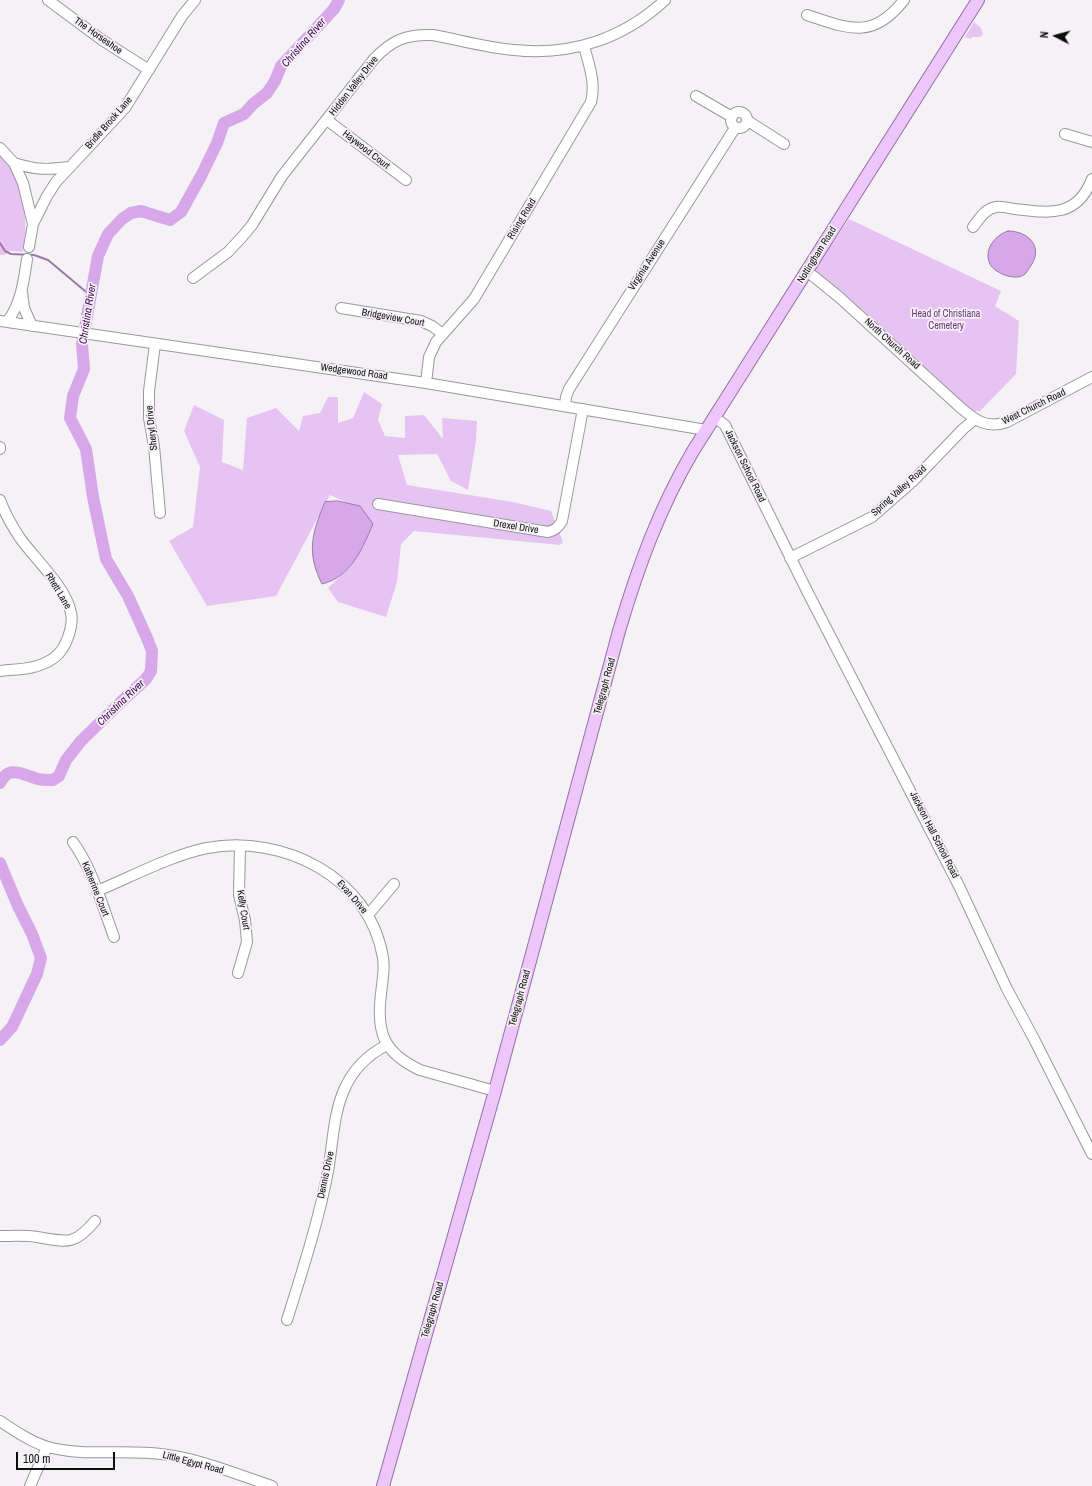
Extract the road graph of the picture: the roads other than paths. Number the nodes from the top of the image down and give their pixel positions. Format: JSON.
{"nodes":[{"id":1,"x":48,"y":0,"type":"edge"},
{"id":2,"x":195,"y":0,"type":"edge"},
{"id":3,"x":665,"y":0,"type":"edge"},
{"id":4,"x":904,"y":0,"type":"edge"},
{"id":5,"x":975,"y":1,"type":"edge"},
{"id":6,"x":807,"y":15,"type":"dead end"},
{"id":7,"x":584,"y":46,"type":"junction"},
{"id":8,"x":149,"y":70,"type":"junction"},
{"id":9,"x":696,"y":96,"type":"dead end"},
{"id":10,"x":732,"y":117,"type":"junction"},
{"id":11,"x":327,"y":120,"type":"junction"},
{"id":12,"x":748,"y":120,"type":"junction"},
{"id":13,"x":735,"y":128,"type":"junction"},
{"id":14,"x":1065,"y":134,"type":"dead end"},
{"id":15,"x":1092,"y":142,"type":"edge"},
{"id":16,"x":784,"y":144,"type":"dead end"},
{"id":17,"x":0,"y":148,"type":"edge"},
{"id":18,"x":14,"y":163,"type":"junction"},
{"id":19,"x":69,"y":167,"type":"junction"},
{"id":20,"x":1092,"y":179,"type":"edge"},
{"id":21,"x":406,"y":180,"type":"dead end"},
{"id":22,"x":33,"y":224,"type":"junction"},
{"id":23,"x":973,"y":227,"type":"dead end"},
{"id":24,"x":29,"y":247,"type":"dead end"},
{"id":25,"x":27,"y":259,"type":"dead end"},
{"id":26,"x":807,"y":271,"type":"junction"},
{"id":27,"x":193,"y":278,"type":"dead end"},
{"id":28,"x":22,"y":291,"type":"junction"},
{"id":29,"x":341,"y":308,"type":"dead end"},
{"id":30,"x":4,"y":321,"type":"edge"},
{"id":31,"x":32,"y":326,"type":"junction"},
{"id":32,"x":443,"y":334,"type":"junction"},
{"id":33,"x":155,"y":344,"type":"junction"},
{"id":34,"x":1092,"y":377,"type":"edge"},
{"id":35,"x":426,"y":383,"type":"junction"},
{"id":36,"x":565,"y":406,"type":"junction"},
{"id":37,"x":583,"y":409,"type":"junction"},
{"id":38,"x":714,"y":417,"type":"junction"},
{"id":39,"x":975,"y":419,"type":"junction"},
{"id":40,"x":706,"y":430,"type":"junction"},
{"id":41,"x":0,"y":500,"type":"edge"},
{"id":42,"x":378,"y":504,"type":"dead end"},
{"id":43,"x":660,"y":512,"type":"joint"},
{"id":44,"x":160,"y":513,"type":"dead end"},
{"id":45,"x":3,"y":517,"type":"edge"},
{"id":46,"x":771,"y":519,"type":"joint"},
{"id":47,"x":790,"y":558,"type":"junction"},
{"id":48,"x":0,"y":671,"type":"edge"},
{"id":49,"x":73,"y":842,"type":"dead end"},
{"id":50,"x":240,"y":846,"type":"junction"},
{"id":51,"x":394,"y":884,"type":"dead end"},
{"id":52,"x":97,"y":891,"type":"junction"},
{"id":53,"x":368,"y":915,"type":"junction"},
{"id":54,"x":114,"y":937,"type":"dead end"},
{"id":55,"x":238,"y":973,"type":"dead end"},
{"id":56,"x":387,"y":1045,"type":"junction"},
{"id":57,"x":495,"y":1091,"type":"junction"},
{"id":58,"x":1092,"y":1154,"type":"edge"},
{"id":59,"x":95,"y":1221,"type":"dead end"},
{"id":60,"x":0,"y":1236,"type":"edge"},
{"id":61,"x":287,"y":1320,"type":"dead end"},
{"id":62,"x":0,"y":1421,"type":"edge"},
{"id":63,"x":47,"y":1447,"type":"junction"},
{"id":64,"x":30,"y":1486,"type":"edge"},
{"id":65,"x":272,"y":1486,"type":"edge"},
{"id":66,"x":383,"y":1486,"type":"edge"}],
"edges":[{"from":1,"to":8,"type":"street","name":"The Horseshoe"},
{"from":2,"to":8,"type":"street","name":"Bridle Brook Lane"},
{"from":3,"to":7,"type":"street","name":"Hidden Valley Drive"},
{"from":4,"to":6,"type":"street"},
{"from":5,"to":26,"type":"main road","name":"Nottingham Road"},
{"from":7,"to":11,"type":"street","name":"Hidden Valley Drive"},
{"from":7,"to":32,"type":"street","name":"Rising Road"},
{"from":8,"to":19,"type":"street","name":"Bridle Brook Lane"},
{"from":9,"to":10,"type":"street"},
{"from":10,"to":12,"type":"street"},
{"from":10,"to":13,"type":"street"},
{"from":11,"to":21,"type":"street","name":"Haywood Court"},
{"from":11,"to":27,"type":"street","name":"Hidden Valley Drive"},
{"from":12,"to":13,"type":"street","name":"Virginia Avenue"},
{"from":12,"to":16,"type":"street"},
{"from":13,"to":36,"type":"street","name":"Virginia Avenue"},
{"from":14,"to":15,"type":"street"},
{"from":17,"to":18,"type":"street"},
{"from":18,"to":19,"type":"street"},
{"from":18,"to":22,"type":"street"},
{"from":19,"to":22,"type":"street","name":"Bridle Brook Lane"},
{"from":20,"to":23,"type":"street"},
{"from":22,"to":24,"type":"street"},
{"from":25,"to":28,"type":"street"},
{"from":26,"to":38,"type":"main road","name":"Nottingham Road"},
{"from":26,"to":39,"type":"street","name":"North Church Road"},
{"from":28,"to":30,"type":"street"},
{"from":28,"to":31,"type":"street"},
{"from":29,"to":32,"type":"street","name":"Bridgeview Court"},
{"from":30,"to":31,"type":"street","name":"Wedgewood Road"},
{"from":31,"to":33,"type":"street","name":"Wedgewood Road"},
{"from":32,"to":35,"type":"street","name":"Rising Road"},
{"from":33,"to":35,"type":"street","name":"Wedgewood Road"},
{"from":33,"to":44,"type":"street","name":"Sheryl Drive"},
{"from":34,"to":39,"type":"street","name":"West Church Road"},
{"from":35,"to":36,"type":"street","name":"Wedgewood Road"},
{"from":36,"to":37,"type":"street","name":"Wedgewood Road"},
{"from":37,"to":40,"type":"street","name":"Wedgewood Road"},
{"from":37,"to":42,"type":"street","name":"Drexel Drive"},
{"from":38,"to":40,"type":"main road","name":"Nottingham Road"},
{"from":38,"to":46,"type":"street","name":"Jackson School Road"},
{"from":39,"to":47,"type":"street","name":"Spring Valley Road"},
{"from":40,"to":43,"type":"main road","name":"Nottingham Road"},
{"from":41,"to":45,"type":"street","name":"Rhett Lane"},
{"from":43,"to":57,"type":"main road","name":"Telegraph Road"},
{"from":45,"to":48,"type":"street","name":"Rhett Lane"},
{"from":46,"to":47,"type":"street","name":"Jackson Hall School Road"},
{"from":47,"to":58,"type":"street","name":"Jackson Hall School Road"},
{"from":49,"to":52,"type":"street","name":"Katherine Court"},
{"from":50,"to":52,"type":"street","name":"Evan Drive"},
{"from":50,"to":53,"type":"street","name":"Evan Drive"},
{"from":50,"to":55,"type":"street","name":"Kelly Court"},
{"from":51,"to":53,"type":"street"},
{"from":52,"to":54,"type":"street","name":"Katherine Court"},
{"from":53,"to":56,"type":"street","name":"Evan Drive"},
{"from":56,"to":57,"type":"street","name":"Evan Drive"},
{"from":56,"to":61,"type":"street","name":"Dennis Drive"},
{"from":57,"to":66,"type":"main road","name":"Telegraph Road"},
{"from":59,"to":60,"type":"street"},
{"from":62,"to":63,"type":"street","name":"Little Egypt Road"},
{"from":63,"to":64,"type":"street"},
{"from":63,"to":65,"type":"street","name":"Little Egypt Road"}]}
